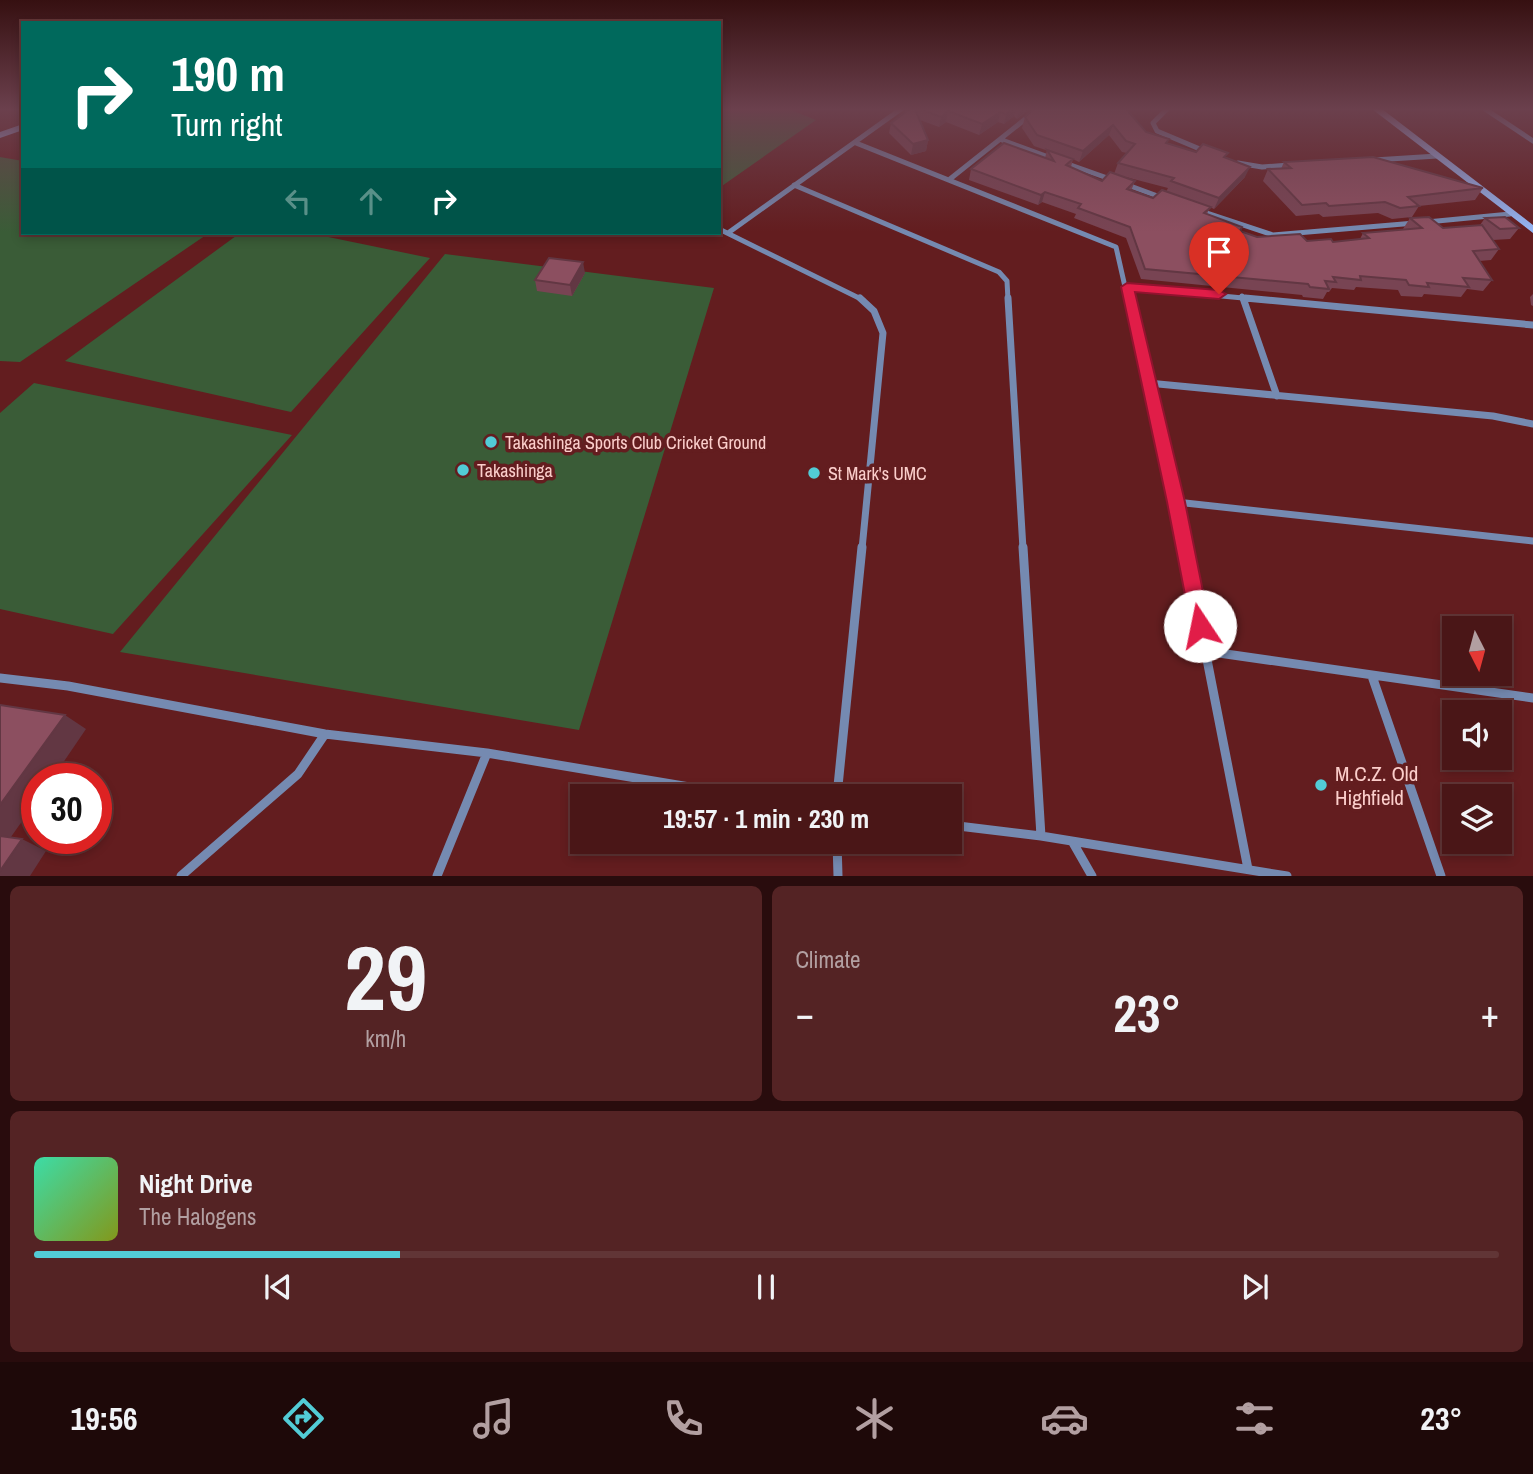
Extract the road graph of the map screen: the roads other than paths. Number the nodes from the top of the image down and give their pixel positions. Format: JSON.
{"nodes":[{"id":1,"x":846,"y":150,"type":"edge"},
{"id":2,"x":874,"y":150,"type":"edge"},
{"id":3,"x":989,"y":150,"type":"edge"},
{"id":4,"x":1029,"y":150,"type":"edge"},
{"id":5,"x":1203,"y":150,"type":"edge"},
{"id":6,"x":1429,"y":150,"type":"edge"},
{"id":7,"x":1218,"y":156,"type":"edge"},
{"id":8,"x":1437,"y":156,"type":"junction"},
{"id":9,"x":1369,"y":160,"type":"edge"},
{"id":10,"x":1229,"y":161,"type":"edge"},
{"id":11,"x":1302,"y":164,"type":"edge"},
{"id":12,"x":950,"y":179,"type":"junction"},
{"id":13,"x":794,"y":185,"type":"junction"},
{"id":14,"x":1169,"y":200,"type":"edge"},
{"id":15,"x":1195,"y":209,"type":"edge"},
{"id":16,"x":1510,"y":214,"type":"junction"},
{"id":17,"x":721,"y":230,"type":"edge"},
{"id":18,"x":1533,"y":230,"type":"edge"},
{"id":19,"x":728,"y":233,"type":"junction"},
{"id":20,"x":1127,"y":287,"type":"junction"},
{"id":21,"x":1242,"y":296,"type":"junction"},
{"id":22,"x":1533,"y":325,"type":"edge"},
{"id":23,"x":1149,"y":383,"type":"junction"},
{"id":24,"x":1277,"y":396,"type":"junction"},
{"id":25,"x":1533,"y":424,"type":"edge"},
{"id":26,"x":1176,"y":502,"type":"junction"},
{"id":27,"x":1533,"y":541,"type":"edge"},
{"id":28,"x":1205,"y":651,"type":"junction"},
{"id":29,"x":1372,"y":676,"type":"junction"},
{"id":30,"x":0,"y":678,"type":"edge"},
{"id":31,"x":1533,"y":698,"type":"edge"},
{"id":32,"x":325,"y":734,"type":"junction"},
{"id":33,"x":487,"y":753,"type":"junction"},
{"id":34,"x":672,"y":784,"type":"edge"},
{"id":35,"x":837,"y":784,"type":"edge"},
{"id":36,"x":962,"y":826,"type":"edge"},
{"id":37,"x":1041,"y":836,"type":"junction"},
{"id":38,"x":1072,"y":841,"type":"junction"},
{"id":39,"x":837,"y":854,"type":"edge"},
{"id":40,"x":1248,"y":869,"type":"junction"},
{"id":41,"x":181,"y":876,"type":"edge"},
{"id":42,"x":436,"y":876,"type":"edge"},
{"id":43,"x":838,"y":876,"type":"edge"},
{"id":44,"x":1092,"y":876,"type":"edge"},
{"id":45,"x":1287,"y":876,"type":"edge"},
{"id":46,"x":1441,"y":876,"type":"edge"}],
"edges":[{"from":1,"to":13,"type":"street"},
{"from":2,"to":12,"type":"street"},
{"from":3,"to":12,"type":"street"},
{"from":4,"to":14,"type":"street"},
{"from":5,"to":7,"type":"street"},
{"from":6,"to":8,"type":"street"},
{"from":8,"to":9,"type":"street"},
{"from":8,"to":16,"type":"street"},
{"from":10,"to":11,"type":"street"},
{"from":12,"to":20,"type":"street"},
{"from":13,"to":19,"type":"street"},
{"from":13,"to":37,"type":"street"},
{"from":15,"to":16,"type":"street"},
{"from":16,"to":18,"type":"street"},
{"from":17,"to":19,"type":"street"},
{"from":19,"to":35,"type":"street"},
{"from":20,"to":21,"type":"street"},
{"from":20,"to":23,"type":"street"},
{"from":21,"to":22,"type":"street"},
{"from":21,"to":24,"type":"street"},
{"from":23,"to":24,"type":"street"},
{"from":23,"to":26,"type":"street"},
{"from":24,"to":25,"type":"street"},
{"from":26,"to":27,"type":"street"},
{"from":26,"to":28,"type":"street"},
{"from":28,"to":29,"type":"street"},
{"from":28,"to":40,"type":"street"},
{"from":29,"to":31,"type":"street"},
{"from":29,"to":46,"type":"street"},
{"from":30,"to":32,"type":"street"},
{"from":32,"to":33,"type":"street"},
{"from":32,"to":41,"type":"street"},
{"from":33,"to":34,"type":"street"},
{"from":33,"to":42,"type":"street"},
{"from":36,"to":37,"type":"street"},
{"from":37,"to":38,"type":"street"},
{"from":38,"to":40,"type":"street"},
{"from":38,"to":44,"type":"street"},
{"from":39,"to":43,"type":"street"},
{"from":40,"to":45,"type":"street"}]}
